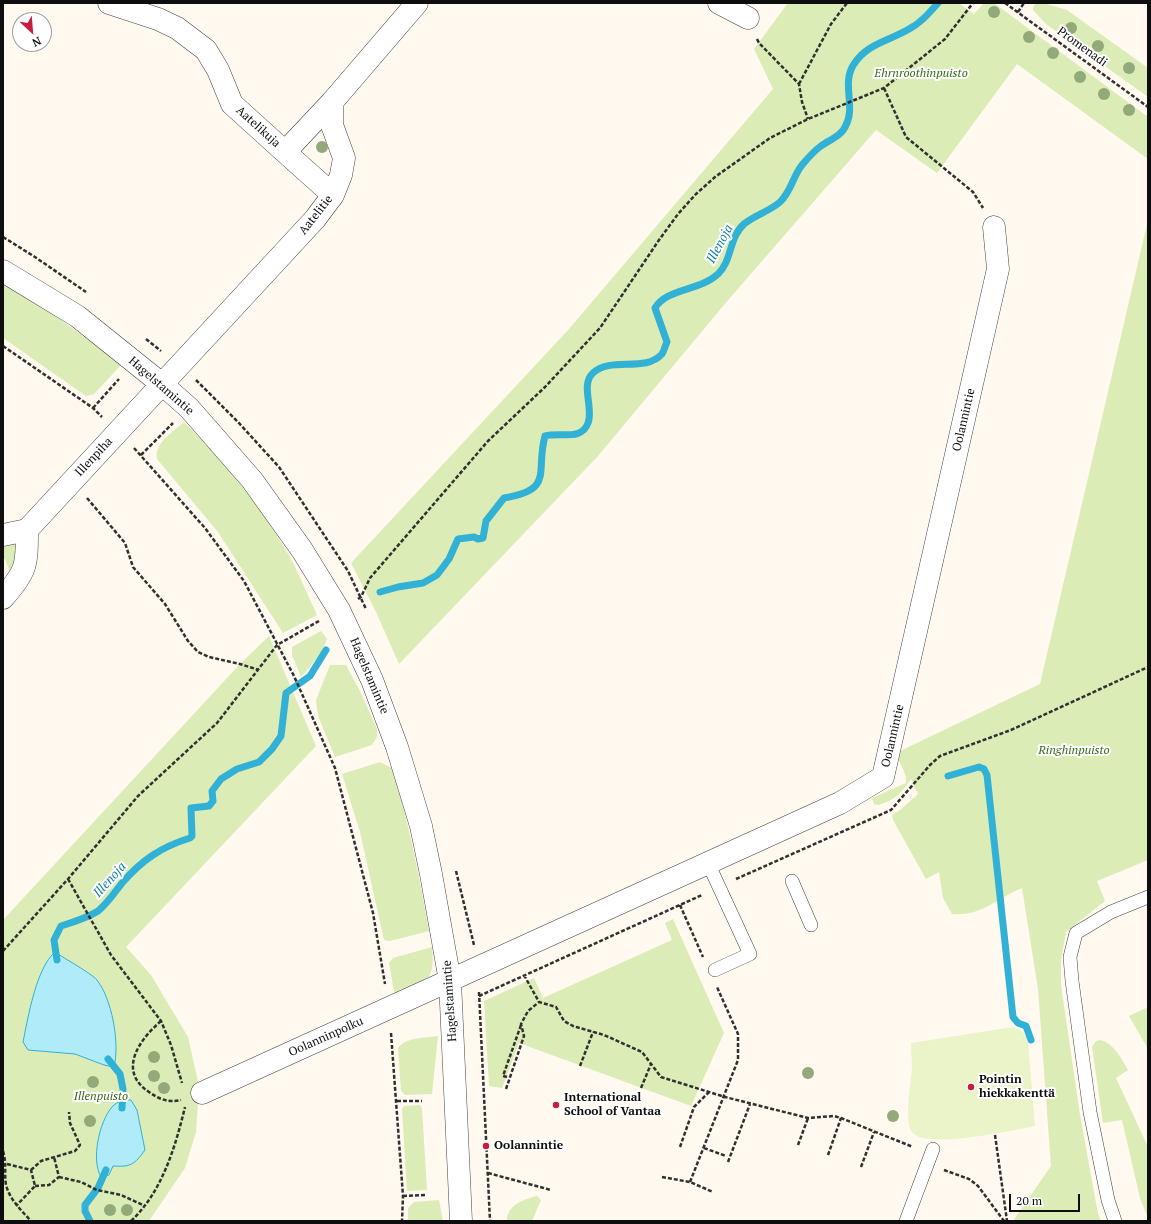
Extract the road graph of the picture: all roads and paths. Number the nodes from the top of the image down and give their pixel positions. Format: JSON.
{"nodes":[{"id":1,"x":109,"y":3,"type":"edge"},
{"id":2,"x":417,"y":3,"type":"edge"},
{"id":3,"x":719,"y":3,"type":"edge"},
{"id":4,"x":847,"y":3,"type":"edge"},
{"id":5,"x":973,"y":3,"type":"edge"},
{"id":6,"x":1005,"y":3,"type":"edge"},
{"id":7,"x":1024,"y":3,"type":"edge"},
{"id":8,"x":1018,"y":12,"type":"junction"},
{"id":9,"x":748,"y":18,"type":"joint"},
{"id":10,"x":799,"y":84,"type":"junction"},
{"id":11,"x":884,"y":88,"type":"junction"},
{"id":12,"x":332,"y":102,"type":"junction"},
{"id":13,"x":1148,"y":107,"type":"edge"},
{"id":14,"x":808,"y":119,"type":"junction"},
{"id":15,"x":285,"y":152,"type":"junction"},
{"id":16,"x":333,"y":195,"type":"junction"},
{"id":17,"x":994,"y":227,"type":"joint"},
{"id":18,"x":3,"y":238,"type":"edge"},
{"id":19,"x":3,"y":271,"type":"edge"},
{"id":20,"x":90,"y":295,"type":"dead end"},
{"id":21,"x":145,"y":338,"type":"dead end"},
{"id":22,"x":3,"y":346,"type":"edge"},
{"id":23,"x":180,"y":366,"type":"junction"},
{"id":24,"x":163,"y":385,"type":"junction"},
{"id":25,"x":119,"y":430,"type":"junction"},
{"id":26,"x":82,"y":492,"type":"dead end"},
{"id":27,"x":27,"y":530,"type":"junction"},
{"id":28,"x":3,"y":535,"type":"edge"},
{"id":29,"x":362,"y":597,"type":"junction"},
{"id":30,"x":3,"y":598,"type":"edge"},
{"id":31,"x":339,"y":610,"type":"junction"},
{"id":32,"x":369,"y":616,"type":"dead end"},
{"id":33,"x":278,"y":645,"type":"junction"},
{"id":34,"x":1148,"y":667,"type":"edge"},
{"id":35,"x":259,"y":670,"type":"junction"},
{"id":36,"x":708,"y":863,"type":"junction"},
{"id":37,"x":455,"y":866,"type":"dead end"},
{"id":38,"x":68,"y":879,"type":"junction"},
{"id":39,"x":792,"y":881,"type":"dead end"},
{"id":40,"x":719,"y":887,"type":"junction"},
{"id":41,"x":1148,"y":897,"type":"edge"},
{"id":42,"x":680,"y":905,"type":"junction"},
{"id":43,"x":812,"y":925,"type":"dead end"},
{"id":44,"x":3,"y":951,"type":"edge"},
{"id":45,"x":710,"y":966,"type":"joint"},
{"id":46,"x":479,"y":967,"type":"junction"},
{"id":47,"x":524,"y":975,"type":"junction"},
{"id":48,"x":450,"y":981,"type":"junction"},
{"id":49,"x":715,"y":984,"type":"dead end"},
{"id":50,"x":479,"y":996,"type":"junction"},
{"id":51,"x":539,"y":1002,"type":"junction"},
{"id":52,"x":389,"y":1008,"type":"junction"},
{"id":53,"x":161,"y":1021,"type":"junction"},
{"id":54,"x":521,"y":1024,"type":"junction"},
{"id":55,"x":593,"y":1032,"type":"junction"},
{"id":56,"x":651,"y":1063,"type":"junction"},
{"id":57,"x":580,"y":1066,"type":"dead end"},
{"id":58,"x":507,"y":1077,"type":"dead end"},
{"id":59,"x":641,"y":1088,"type":"dead end"},
{"id":60,"x":506,"y":1089,"type":"dead end"},
{"id":61,"x":709,"y":1092,"type":"junction"},
{"id":62,"x":190,"y":1093,"type":"junction"},
{"id":63,"x":725,"y":1097,"type":"junction"},
{"id":64,"x":397,"y":1101,"type":"junction"},
{"id":65,"x":422,"y":1101,"type":"dead end"},
{"id":66,"x":750,"y":1104,"type":"junction"},
{"id":67,"x":69,"y":1112,"type":"dead end"},
{"id":68,"x":808,"y":1118,"type":"junction"},
{"id":69,"x":841,"y":1118,"type":"junction"},
{"id":70,"x":874,"y":1132,"type":"junction"},
{"id":71,"x":995,"y":1135,"type":"dead end"},
{"id":72,"x":798,"y":1145,"type":"dead end"},
{"id":73,"x":680,"y":1147,"type":"dead end"},
{"id":74,"x":704,"y":1148,"type":"junction"},
{"id":75,"x":933,"y":1149,"type":"dead end"},
{"id":76,"x":3,"y":1150,"type":"edge"},
{"id":77,"x":828,"y":1155,"type":"dead end"},
{"id":78,"x":726,"y":1156,"type":"dead end"},
{"id":79,"x":54,"y":1158,"type":"junction"},
{"id":80,"x":728,"y":1162,"type":"dead end"},
{"id":81,"x":928,"y":1163,"type":"junction"},
{"id":82,"x":7,"y":1164,"type":"junction"},
{"id":83,"x":861,"y":1167,"type":"dead end"},
{"id":84,"x":31,"y":1170,"type":"junction"},
{"id":85,"x":488,"y":1173,"type":"junction"},
{"id":86,"x":59,"y":1177,"type":"junction"},
{"id":87,"x":662,"y":1177,"type":"dead end"},
{"id":88,"x":690,"y":1182,"type":"junction"},
{"id":89,"x":36,"y":1186,"type":"junction"},
{"id":90,"x":551,"y":1190,"type":"dead end"},
{"id":91,"x":713,"y":1192,"type":"dead end"},
{"id":92,"x":427,"y":1195,"type":"dead end"},
{"id":93,"x":403,"y":1196,"type":"junction"},
{"id":94,"x":16,"y":1206,"type":"junction"},
{"id":95,"x":146,"y":1206,"type":"junction"},
{"id":96,"x":31,"y":1221,"type":"edge"},
{"id":97,"x":131,"y":1221,"type":"edge"},
{"id":98,"x":402,"y":1221,"type":"edge"},
{"id":99,"x":461,"y":1221,"type":"edge"},
{"id":100,"x":490,"y":1221,"type":"edge"},
{"id":101,"x":906,"y":1221,"type":"edge"},
{"id":102,"x":1006,"y":1221,"type":"edge"},
{"id":103,"x":1115,"y":1221,"type":"edge"}],
"edges":[{"from":1,"to":15,"type":"street","name":"Aatelikuja"},
{"from":2,"to":12,"type":"street"},
{"from":3,"to":9,"type":"street"},
{"from":4,"to":10,"type":"path"},
{"from":5,"to":11,"type":"path"},
{"from":6,"to":8,"type":"path","name":"Promenadi"},
{"from":7,"to":8,"type":"path"},
{"from":8,"to":13,"type":"path","name":"Promenadi"},
{"from":9,"to":10,"type":"path"},
{"from":10,"to":14,"type":"path"},
{"from":11,"to":14,"type":"path"},
{"from":11,"to":17,"type":"path"},
{"from":12,"to":15,"type":"street","name":"Aatelikuja"},
{"from":12,"to":16,"type":"street","name":"Aatelitie"},
{"from":14,"to":29,"type":"path"},
{"from":15,"to":16,"type":"street","name":"Aatelikuja"},
{"from":16,"to":23,"type":"street","name":"Aatelitie"},
{"from":17,"to":36,"type":"street","name":"Oolannintie"},
{"from":18,"to":20,"type":"path"},
{"from":19,"to":24,"type":"street","name":"Hagelstamintie"},
{"from":21,"to":23,"type":"path"},
{"from":22,"to":25,"type":"path"},
{"from":23,"to":24,"type":"street","name":"Aatelitie"},
{"from":23,"to":29,"type":"path"},
{"from":24,"to":25,"type":"street","name":"Illenpiha"},
{"from":24,"to":31,"type":"street","name":"Hagelstamintie"},
{"from":25,"to":27,"type":"street","name":"Illenpiha"},
{"from":25,"to":33,"type":"path"},
{"from":26,"to":35,"type":"path"},
{"from":27,"to":28,"type":"street"},
{"from":27,"to":30,"type":"street"},
{"from":29,"to":31,"type":"path"},
{"from":29,"to":32,"type":"path"},
{"from":31,"to":33,"type":"path"},
{"from":31,"to":48,"type":"street","name":"Hagelstamintie"},
{"from":33,"to":35,"type":"path"},
{"from":33,"to":52,"type":"path"},
{"from":34,"to":40,"type":"path"},
{"from":35,"to":38,"type":"path"},
{"from":36,"to":40,"type":"lane"},
{"from":36,"to":46,"type":"street","name":"Oolannintie"},
{"from":37,"to":46,"type":"path"},
{"from":38,"to":44,"type":"path"},
{"from":38,"to":53,"type":"path"},
{"from":39,"to":43,"type":"lane"},
{"from":40,"to":42,"type":"path"},
{"from":40,"to":45,"type":"lane"},
{"from":41,"to":103,"type":"lane"},
{"from":42,"to":45,"type":"path"},
{"from":42,"to":47,"type":"path"},
{"from":46,"to":48,"type":"street","name":"Oolannintie"},
{"from":46,"to":50,"type":"path"},
{"from":47,"to":50,"type":"path"},
{"from":47,"to":51,"type":"path"},
{"from":48,"to":52,"type":"street","name":"Oolanninpolku"},
{"from":48,"to":99,"type":"street","name":"Hagelstamintie"},
{"from":49,"to":63,"type":"path"},
{"from":50,"to":85,"type":"path"},
{"from":51,"to":54,"type":"path"},
{"from":51,"to":55,"type":"path"},
{"from":52,"to":62,"type":"street","name":"Oolanninpolku"},
{"from":52,"to":64,"type":"path"},
{"from":53,"to":62,"type":"path"},
{"from":53,"to":62,"type":"path"},
{"from":54,"to":58,"type":"path"},
{"from":54,"to":60,"type":"path"},
{"from":55,"to":56,"type":"path"},
{"from":55,"to":57,"type":"path"},
{"from":56,"to":59,"type":"path"},
{"from":56,"to":61,"type":"path"},
{"from":61,"to":63,"type":"path"},
{"from":61,"to":73,"type":"path"},
{"from":62,"to":95,"type":"path"},
{"from":63,"to":66,"type":"path"},
{"from":63,"to":74,"type":"path"},
{"from":64,"to":65,"type":"path"},
{"from":64,"to":93,"type":"path"},
{"from":66,"to":68,"type":"path"},
{"from":66,"to":80,"type":"path"},
{"from":67,"to":79,"type":"path"},
{"from":68,"to":69,"type":"path"},
{"from":68,"to":72,"type":"path"},
{"from":69,"to":70,"type":"path"},
{"from":69,"to":77,"type":"path"},
{"from":70,"to":81,"type":"path"},
{"from":70,"to":83,"type":"path"},
{"from":71,"to":102,"type":"path"},
{"from":74,"to":78,"type":"path"},
{"from":74,"to":88,"type":"path"},
{"from":75,"to":81,"type":"lane"},
{"from":76,"to":82,"type":"path"},
{"from":79,"to":84,"type":"path"},
{"from":79,"to":86,"type":"path"},
{"from":81,"to":101,"type":"lane"},
{"from":81,"to":102,"type":"path"},
{"from":82,"to":84,"type":"path"},
{"from":82,"to":94,"type":"path"},
{"from":84,"to":89,"type":"path"},
{"from":85,"to":90,"type":"path"},
{"from":85,"to":100,"type":"path"},
{"from":86,"to":89,"type":"path"},
{"from":86,"to":95,"type":"path"},
{"from":87,"to":88,"type":"path"},
{"from":88,"to":91,"type":"path"},
{"from":89,"to":94,"type":"path"},
{"from":92,"to":93,"type":"path"},
{"from":93,"to":98,"type":"path"},
{"from":94,"to":96,"type":"path"},
{"from":95,"to":97,"type":"path"}]}
